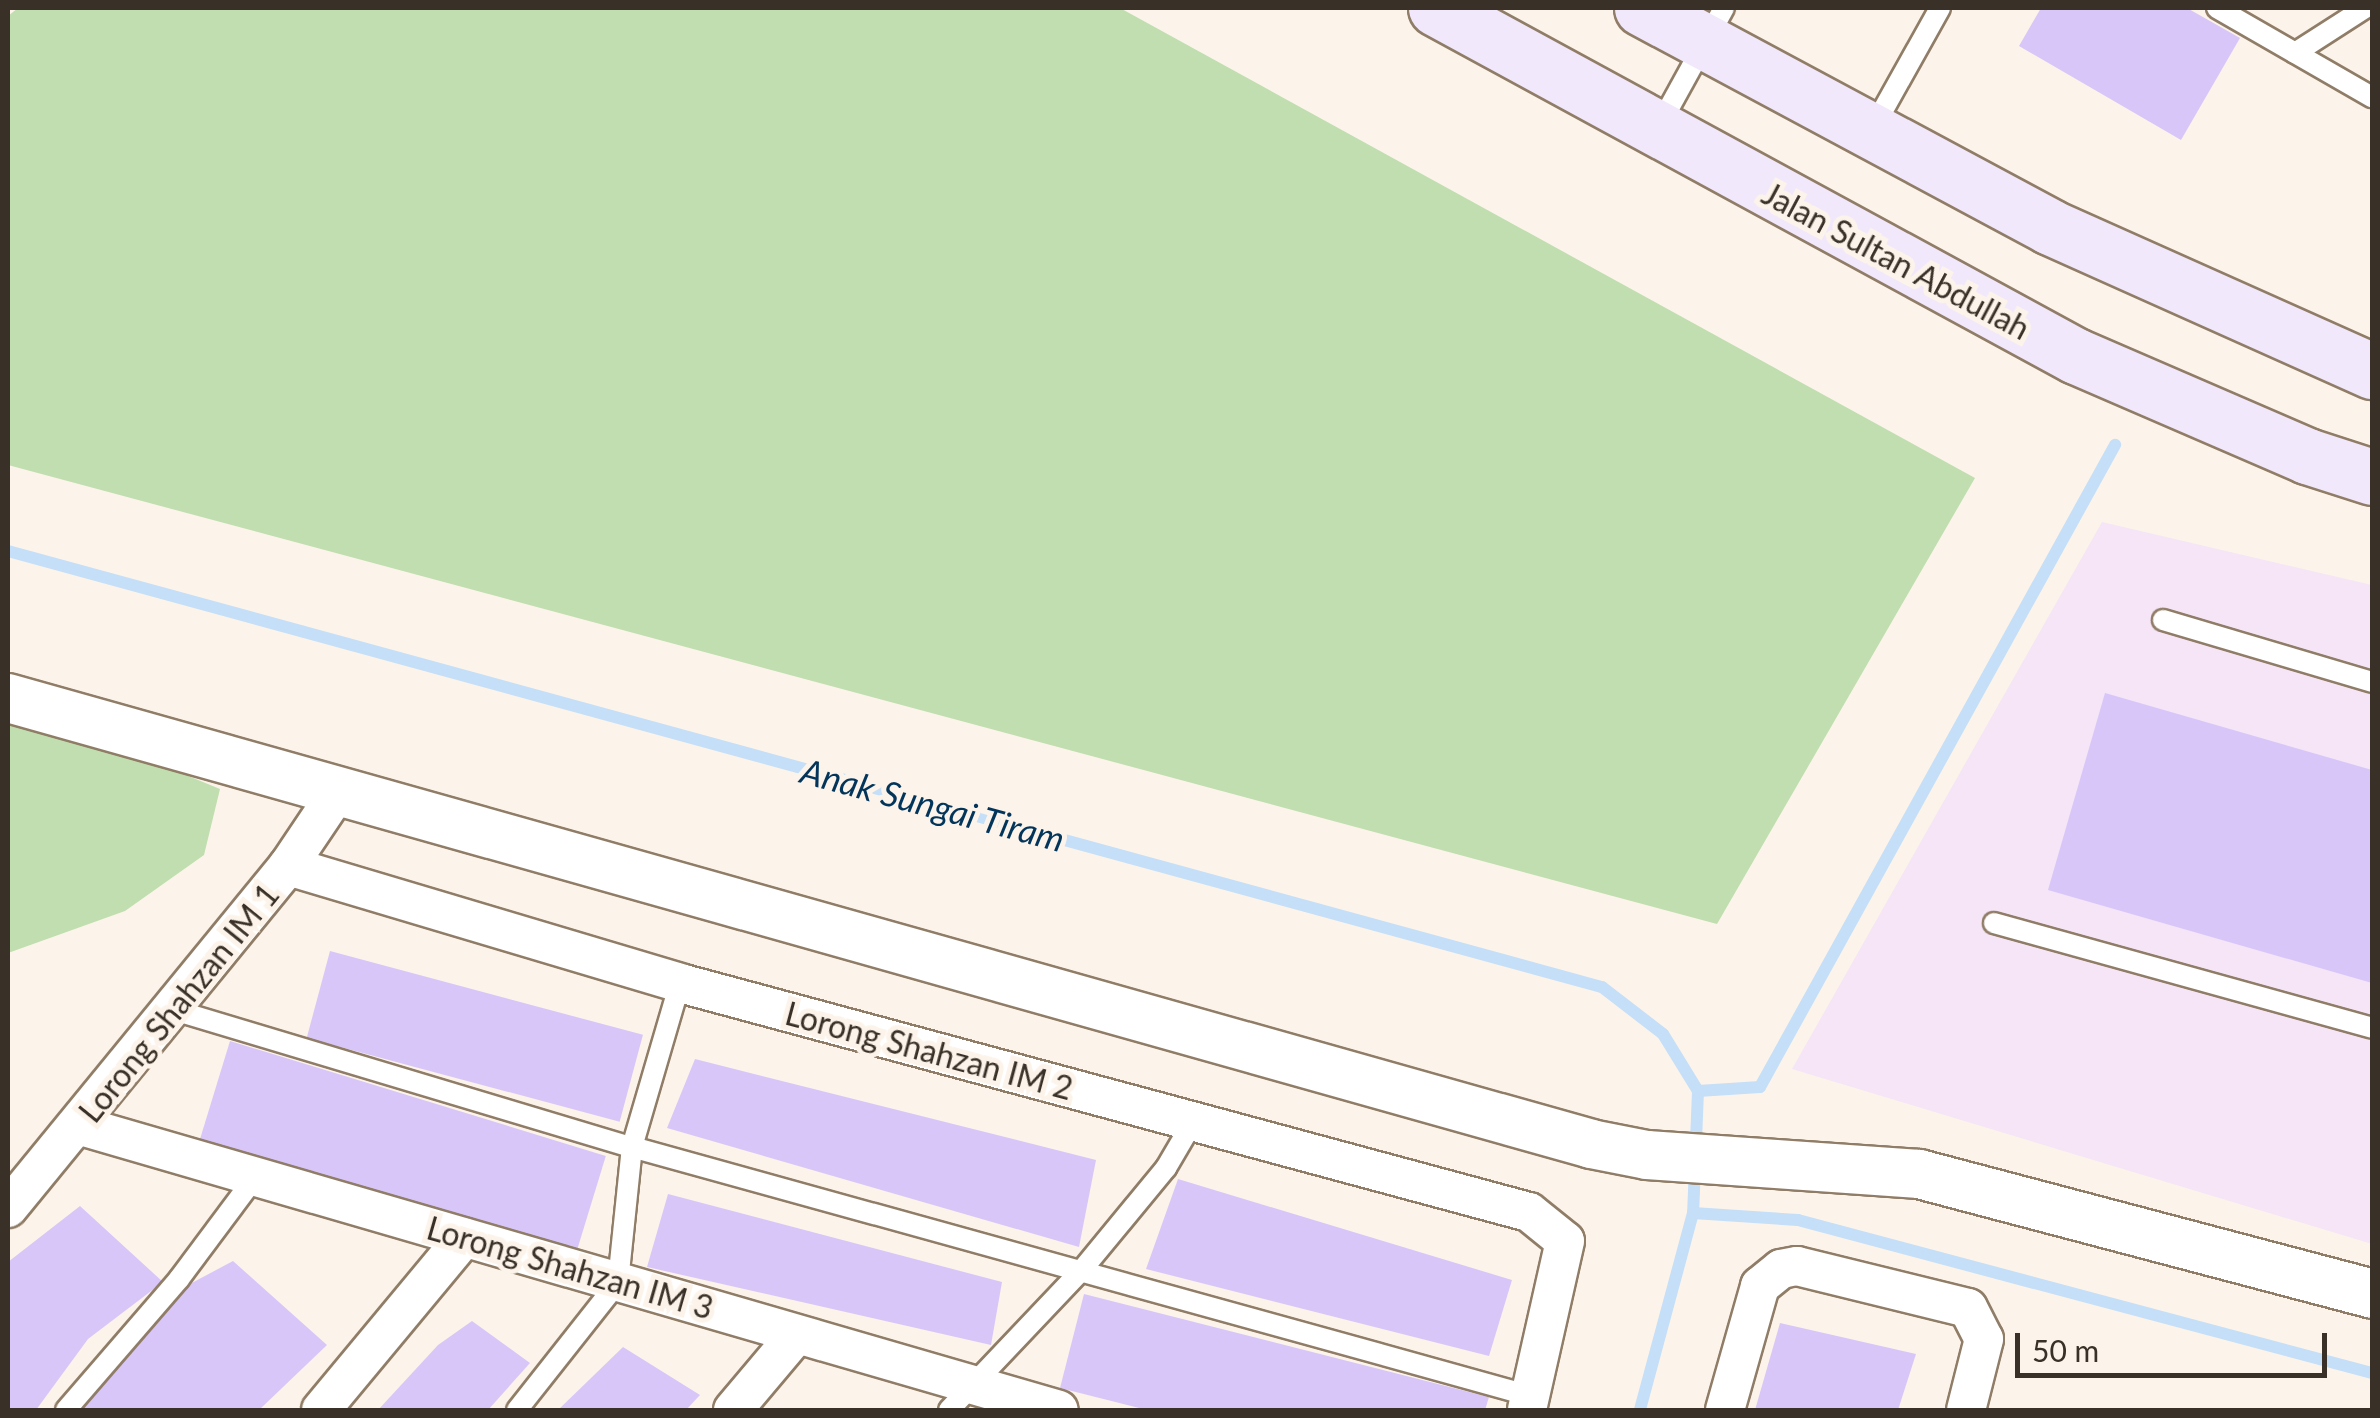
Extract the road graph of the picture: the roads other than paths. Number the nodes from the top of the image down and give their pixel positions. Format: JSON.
{"nodes":[{"id":1,"x":1436,"y":8,"type":"edge"},
{"id":2,"x":1642,"y":8,"type":"edge"},
{"id":3,"x":1940,"y":8,"type":"edge"},
{"id":4,"x":2217,"y":8,"type":"edge"},
{"id":5,"x":2365,"y":8,"type":"edge"},
{"id":6,"x":1714,"y":24,"type":"edge"},
{"id":7,"x":2295,"y":53,"type":"junction"},
{"id":8,"x":2372,"y":97,"type":"edge"},
{"id":9,"x":1871,"y":131,"type":"junction"},
{"id":10,"x":1656,"y":132,"type":"junction"},
{"id":11,"x":2372,"y":371,"type":"edge"},
{"id":12,"x":2372,"y":477,"type":"edge"},
{"id":13,"x":2164,"y":620,"type":"dead end"},
{"id":14,"x":2372,"y":682,"type":"edge"},
{"id":15,"x":8,"y":698,"type":"edge"},
{"id":16,"x":339,"y":790,"type":"junction"},
{"id":17,"x":288,"y":866,"type":"junction"},
{"id":18,"x":1994,"y":923,"type":"dead end"},
{"id":19,"x":680,"y":983,"type":"junction"},
{"id":20,"x":174,"y":1010,"type":"junction"},
{"id":21,"x":2372,"y":1028,"type":"edge"},
{"id":22,"x":1193,"y":1122,"type":"junction"},
{"id":23,"x":81,"y":1126,"type":"junction"},
{"id":24,"x":632,"y":1147,"type":"junction"},
{"id":25,"x":256,"y":1177,"type":"junction"},
{"id":26,"x":8,"y":1208,"type":"edge"},
{"id":27,"x":464,"y":1238,"type":"junction"},
{"id":28,"x":1081,"y":1272,"type":"junction"},
{"id":29,"x":618,"y":1282,"type":"junction"},
{"id":30,"x":2372,"y":1294,"type":"edge"},
{"id":31,"x":797,"y":1334,"type":"junction"},
{"id":32,"x":962,"y":1398,"type":"edge"},
{"id":33,"x":1529,"y":1403,"type":"edge"},
{"id":34,"x":66,"y":1410,"type":"edge"},
{"id":35,"x":321,"y":1410,"type":"edge"},
{"id":36,"x":517,"y":1410,"type":"edge"},
{"id":37,"x":734,"y":1410,"type":"edge"},
{"id":38,"x":1060,"y":1410,"type":"edge"},
{"id":39,"x":1726,"y":1410,"type":"edge"},
{"id":40,"x":1966,"y":1410,"type":"edge"}],
"edges":[{"from":1,"to":10,"type":"main road","name":"Jalan Sultan Abdullah"},
{"from":2,"to":6,"type":"main road"},
{"from":3,"to":9,"type":"lane"},
{"from":4,"to":7,"type":"lane"},
{"from":5,"to":7,"type":"lane"},
{"from":6,"to":9,"type":"main road"},
{"from":6,"to":10,"type":"lane"},
{"from":7,"to":8,"type":"lane"},
{"from":9,"to":11,"type":"main road"},
{"from":10,"to":12,"type":"main road","name":"Jalan Sultan Abdullah"},
{"from":13,"to":14,"type":"lane"},
{"from":15,"to":16,"type":"street"},
{"from":16,"to":17,"type":"street","name":"Lorong Shahzan IM 1"},
{"from":16,"to":30,"type":"street"},
{"from":17,"to":19,"type":"street","name":"Lorong Shahzan IM 2"},
{"from":17,"to":20,"type":"street","name":"Lorong Shahzan IM 1"},
{"from":18,"to":21,"type":"lane"},
{"from":19,"to":22,"type":"street","name":"Lorong Shahzan IM 2"},
{"from":19,"to":24,"type":"lane"},
{"from":20,"to":23,"type":"street","name":"Lorong Shahzan IM 1"},
{"from":20,"to":24,"type":"lane"},
{"from":22,"to":28,"type":"lane"},
{"from":22,"to":33,"type":"street","name":"Lorong Shahzan IM 2"},
{"from":23,"to":25,"type":"street","name":"Lorong Shahzan IM 3"},
{"from":23,"to":26,"type":"street","name":"Lorong Shahzan IM 1"},
{"from":24,"to":28,"type":"lane"},
{"from":24,"to":29,"type":"lane"},
{"from":25,"to":27,"type":"street","name":"Lorong Shahzan IM 3"},
{"from":25,"to":34,"type":"lane"},
{"from":27,"to":29,"type":"street","name":"Lorong Shahzan IM 3"},
{"from":27,"to":35,"type":"street"},
{"from":28,"to":32,"type":"lane"},
{"from":28,"to":33,"type":"lane"},
{"from":29,"to":31,"type":"street","name":"Lorong Shahzan IM 3"},
{"from":29,"to":36,"type":"lane"},
{"from":31,"to":32,"type":"street","name":"Lorong Shahzan IM 3"},
{"from":31,"to":37,"type":"street"},
{"from":32,"to":38,"type":"street","name":"Lorong Shahzan IM 3"},
{"from":39,"to":40,"type":"street"}]}
